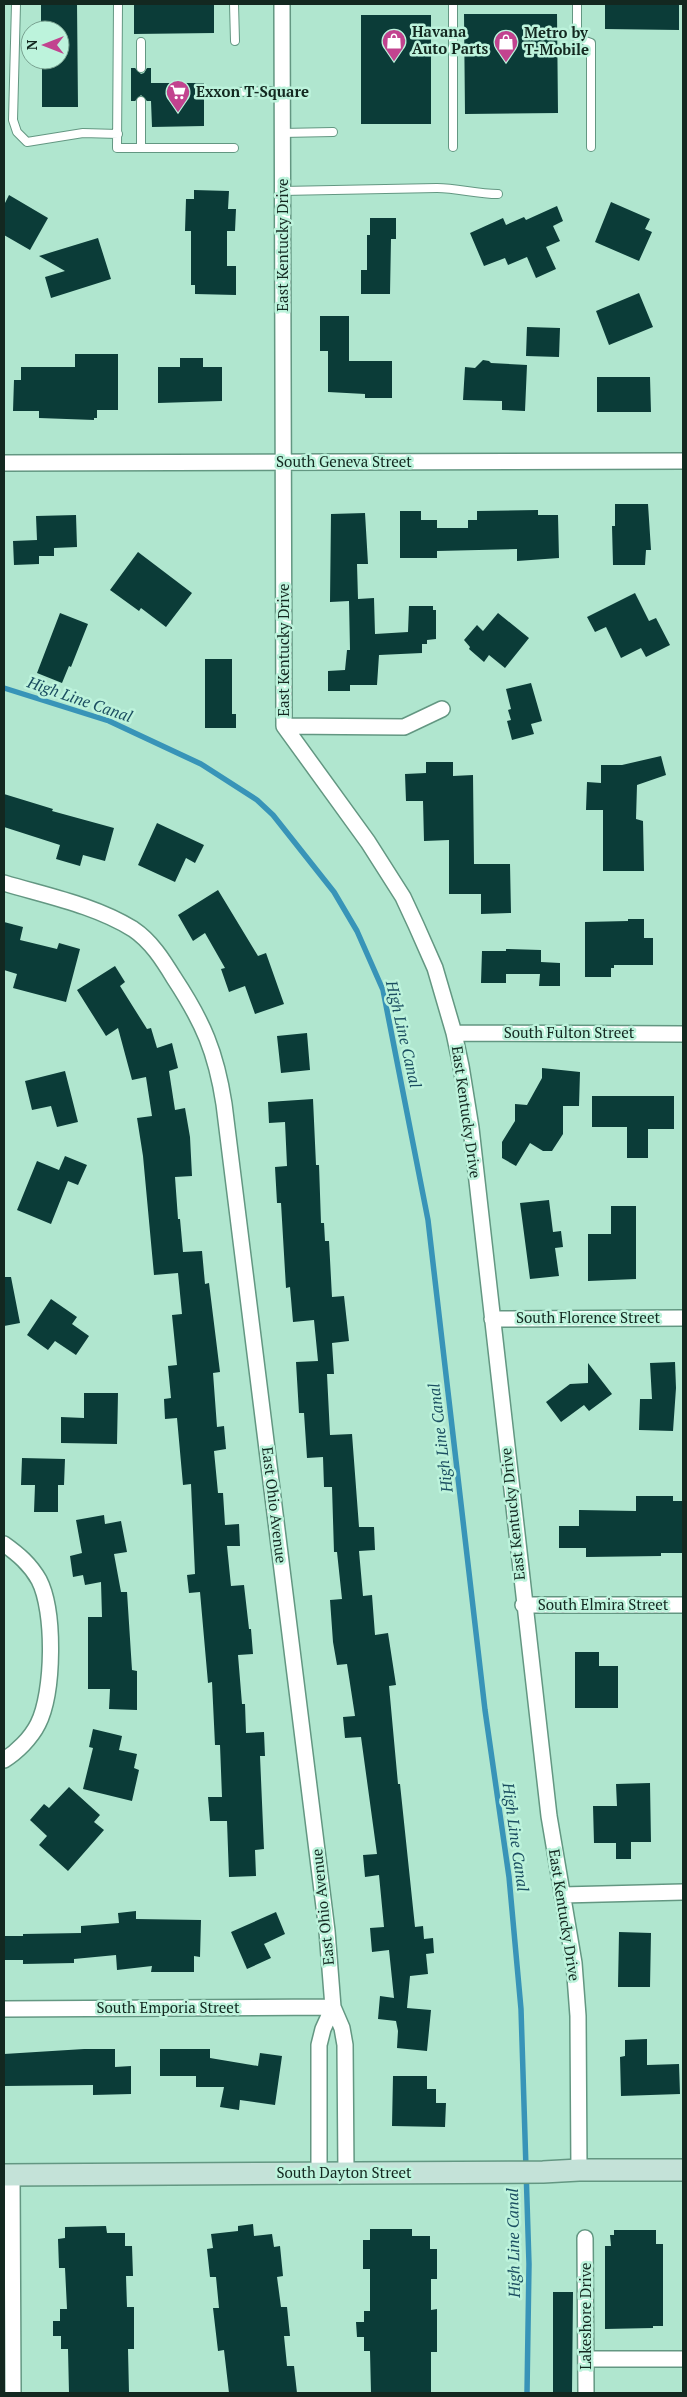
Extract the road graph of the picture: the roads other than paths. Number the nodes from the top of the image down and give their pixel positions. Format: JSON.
{"nodes":[{"id":1,"x":16,"y":4,"type":"edge"},
{"id":2,"x":118,"y":4,"type":"edge"},
{"id":3,"x":234,"y":4,"type":"edge"},
{"id":4,"x":282,"y":4,"type":"edge"},
{"id":5,"x":454,"y":4,"type":"edge"},
{"id":6,"x":577,"y":4,"type":"edge"},
{"id":7,"x":235,"y":41,"type":"dead end"},
{"id":8,"x":141,"y":42,"type":"dead end"},
{"id":9,"x":141,"y":68,"type":"dead end"},
{"id":10,"x":282,"y":91,"type":"junction"},
{"id":11,"x":235,"y":92,"type":"dead end"},
{"id":12,"x":141,"y":100,"type":"dead end"},
{"id":13,"x":333,"y":132,"type":"dead end"},
{"id":14,"x":282,"y":133,"type":"junction"},
{"id":15,"x":118,"y":134,"type":"junction"},
{"id":16,"x":453,"y":147,"type":"dead end"},
{"id":17,"x":591,"y":147,"type":"dead end"},
{"id":18,"x":141,"y":148,"type":"junction"},
{"id":19,"x":234,"y":148,"type":"dead end"},
{"id":20,"x":282,"y":191,"type":"junction"},
{"id":21,"x":498,"y":194,"type":"dead end"},
{"id":22,"x":683,"y":460,"type":"edge"},
{"id":23,"x":4,"y":463,"type":"edge"},
{"id":24,"x":283,"y":463,"type":"junction"},
{"id":25,"x":442,"y":709,"type":"dead end"},
{"id":26,"x":284,"y":726,"type":"junction"},
{"id":27,"x":4,"y":883,"type":"edge"},
{"id":28,"x":454,"y":1032,"type":"junction"},
{"id":29,"x":683,"y":1034,"type":"edge"},
{"id":30,"x":683,"y":1318,"type":"edge"},
{"id":31,"x":492,"y":1319,"type":"junction"},
{"id":32,"x":4,"y":1544,"type":"edge"},
{"id":33,"x":523,"y":1605,"type":"junction"},
{"id":34,"x":683,"y":1605,"type":"edge"},
{"id":35,"x":4,"y":1760,"type":"edge"},
{"id":36,"x":683,"y":1892,"type":"edge"},
{"id":37,"x":562,"y":1895,"type":"junction"},
{"id":38,"x":333,"y":2006,"type":"junction"},
{"id":39,"x":4,"y":2009,"type":"edge"},
{"id":40,"x":579,"y":2170,"type":"junction"},
{"id":41,"x":683,"y":2170,"type":"edge"},
{"id":42,"x":319,"y":2174,"type":"junction"},
{"id":43,"x":346,"y":2174,"type":"junction"},
{"id":44,"x":8,"y":2175,"type":"edge"},
{"id":45,"x":585,"y":2238,"type":"dead end"},
{"id":46,"x":586,"y":2359,"type":"junction"},
{"id":47,"x":683,"y":2359,"type":"edge"},
{"id":48,"x":13,"y":2393,"type":"edge"},
{"id":49,"x":586,"y":2393,"type":"edge"}],
"edges":[{"from":1,"to":15,"type":"lane"},
{"from":2,"to":15,"type":"lane"},
{"from":3,"to":7,"type":"lane"},
{"from":4,"to":10,"type":"street","name":"East Kentucky Drive"},
{"from":5,"to":16,"type":"lane"},
{"from":6,"to":17,"type":"lane"},
{"from":8,"to":9,"type":"lane"},
{"from":10,"to":11,"type":"lane"},
{"from":10,"to":14,"type":"street","name":"East Kentucky Drive"},
{"from":12,"to":18,"type":"lane"},
{"from":13,"to":14,"type":"lane"},
{"from":14,"to":20,"type":"street","name":"East Kentucky Drive"},
{"from":15,"to":18,"type":"lane"},
{"from":18,"to":19,"type":"lane"},
{"from":20,"to":21,"type":"lane"},
{"from":20,"to":24,"type":"street","name":"East Kentucky Drive"},
{"from":22,"to":24,"type":"street","name":"South Geneva Street"},
{"from":23,"to":24,"type":"street","name":"South Geneva Street"},
{"from":24,"to":26,"type":"street","name":"East Kentucky Drive"},
{"from":25,"to":26,"type":"street"},
{"from":26,"to":28,"type":"street","name":"East Kentucky Drive"},
{"from":27,"to":38,"type":"street","name":"East Ohio Avenue"},
{"from":28,"to":29,"type":"street","name":"South Fulton Street"},
{"from":28,"to":31,"type":"street","name":"East Kentucky Drive"},
{"from":30,"to":31,"type":"street","name":"South Florence Street"},
{"from":31,"to":33,"type":"street","name":"East Kentucky Drive"},
{"from":32,"to":35,"type":"street"},
{"from":33,"to":34,"type":"street","name":"South Elmira Street"},
{"from":33,"to":37,"type":"street","name":"East Kentucky Drive"},
{"from":36,"to":37,"type":"street"},
{"from":37,"to":40,"type":"street","name":"East Kentucky Drive"},
{"from":38,"to":39,"type":"street","name":"South Emporia Street"},
{"from":38,"to":42,"type":"street"},
{"from":38,"to":43,"type":"street","name":"East Ohio Avenue"},
{"from":40,"to":41,"type":"street","name":"South Dayton Street"},
{"from":40,"to":43,"type":"street","name":"South Dayton Street"},
{"from":42,"to":43,"type":"street","name":"South Dayton Street"},
{"from":42,"to":44,"type":"street","name":"South Dayton Street"},
{"from":44,"to":48,"type":"street"},
{"from":45,"to":46,"type":"street","name":"Lakeshore Drive"},
{"from":46,"to":47,"type":"street"},
{"from":46,"to":49,"type":"street","name":"Lakeshore Drive"}]}
